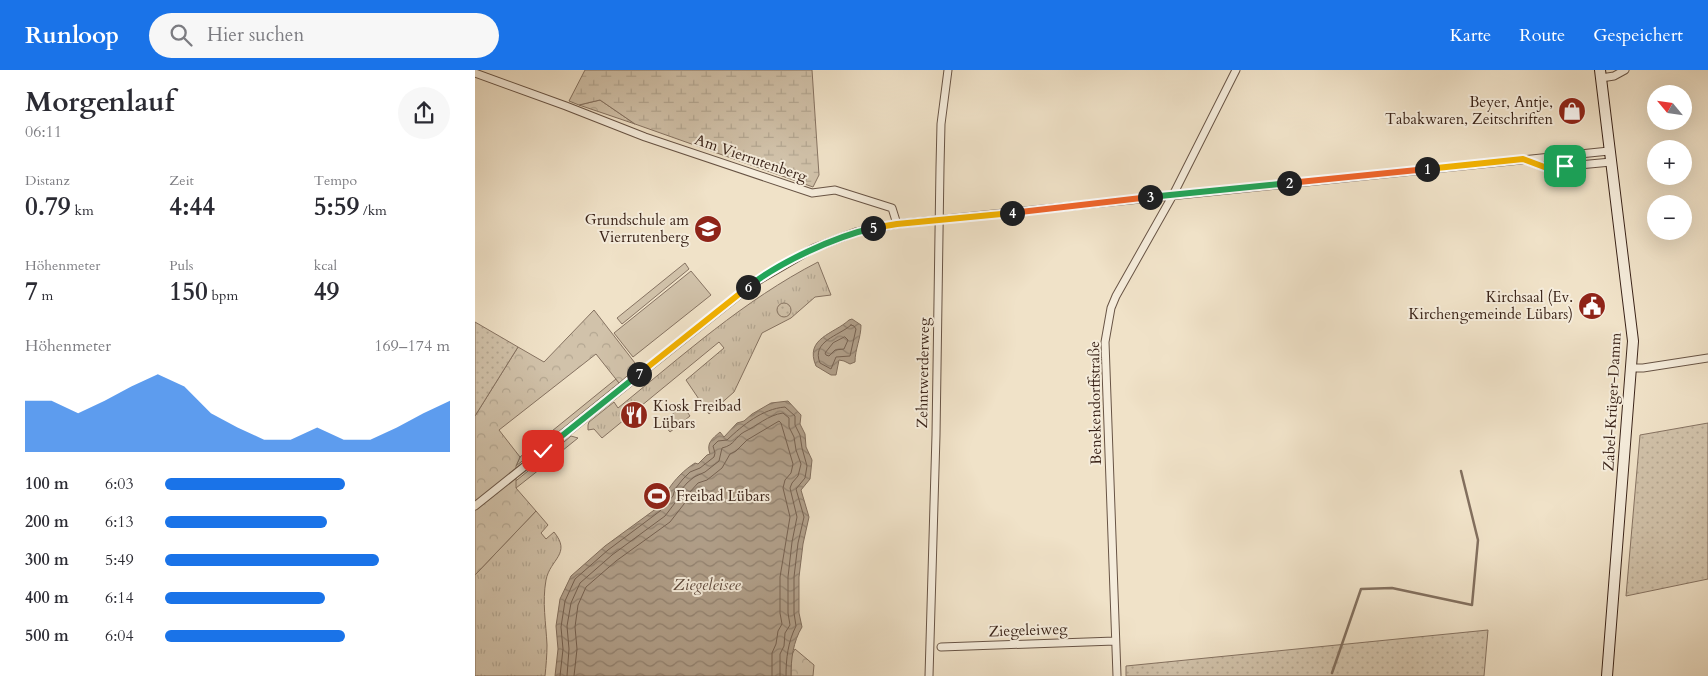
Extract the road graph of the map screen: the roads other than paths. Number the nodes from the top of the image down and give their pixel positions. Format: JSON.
{"nodes":[{"id":1,"x":948,"y":70,"type":"edge"},
{"id":2,"x":1235,"y":70,"type":"edge"},
{"id":3,"x":1625,"y":70,"type":"edge"},
{"id":4,"x":475,"y":73,"type":"edge"},
{"id":5,"x":1600,"y":74,"type":"edge"},
{"id":6,"x":1609,"y":150,"type":"junction"},
{"id":7,"x":1523,"y":159,"type":"junction"},
{"id":8,"x":1611,"y":162,"type":"junction"},
{"id":9,"x":1173,"y":195,"type":"junction"},
{"id":10,"x":939,"y":221,"type":"junction"},
{"id":11,"x":897,"y":224,"type":"junction"},
{"id":12,"x":1708,"y":358,"type":"edge"},
{"id":13,"x":1632,"y":368,"type":"junction"},
{"id":14,"x":475,"y":506,"type":"edge"},
{"id":15,"x":1115,"y":641,"type":"junction"},
{"id":16,"x":941,"y":646,"type":"dead end"},
{"id":17,"x":929,"y":676,"type":"edge"},
{"id":18,"x":1117,"y":676,"type":"edge"},
{"id":19,"x":1607,"y":676,"type":"edge"}],
"edges":[{"from":1,"to":10,"type":"street","name":"Zehntwerderweg"},
{"from":2,"to":9,"type":"street","name":"Benekendorffstraße"},
{"from":3,"to":5,"type":"street"},
{"from":4,"to":11,"type":"street","name":"Am Vierrutenberg"},
{"from":5,"to":6,"type":"street","name":"Zabel-Krüger-Damm"},
{"from":6,"to":7,"type":"street"},
{"from":6,"to":8,"type":"street","name":"Zabel-Krüger-Damm"},
{"from":7,"to":8,"type":"street"},
{"from":7,"to":9,"type":"street"},
{"from":8,"to":13,"type":"street","name":"Zabel-Krüger-Damm"},
{"from":9,"to":10,"type":"street"},
{"from":9,"to":15,"type":"street","name":"Benekendorffstraße"},
{"from":10,"to":11,"type":"street"},
{"from":10,"to":17,"type":"street","name":"Zehntwerderweg"},
{"from":11,"to":14,"type":"street"},
{"from":12,"to":13,"type":"street"},
{"from":13,"to":19,"type":"street","name":"Zabel-Krüger-Damm"},
{"from":15,"to":16,"type":"street","name":"Ziegeleiweg"},
{"from":15,"to":18,"type":"street","name":"Benekendorffstraße"}]}
